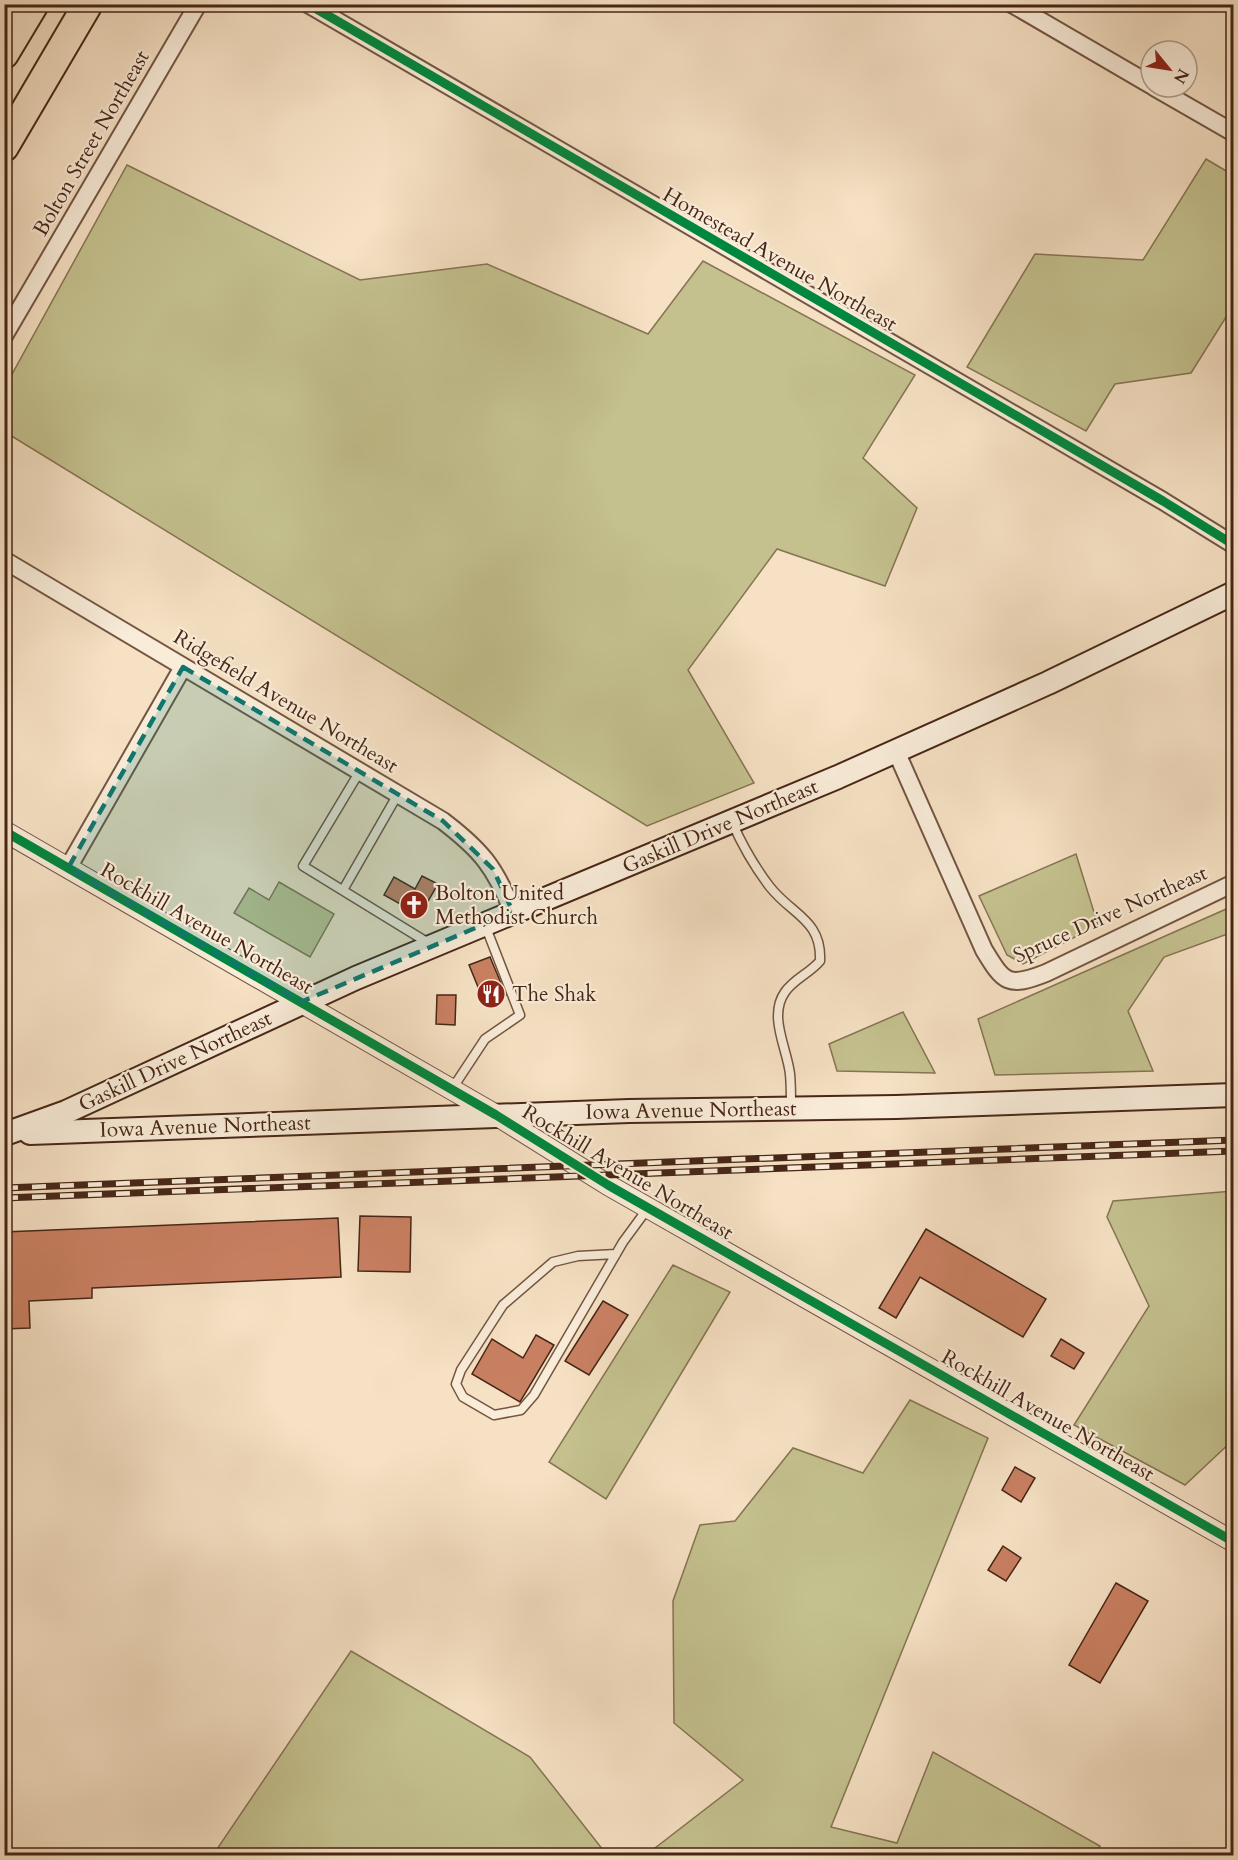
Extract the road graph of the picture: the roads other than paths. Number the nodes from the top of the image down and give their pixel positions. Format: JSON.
{"nodes":[{"id":1,"x":34,"y":4,"type":"edge"},
{"id":2,"x":88,"y":4,"type":"edge"},
{"id":3,"x":198,"y":4,"type":"edge"},
{"id":4,"x":308,"y":4,"type":"edge"},
{"id":5,"x":1012,"y":4,"type":"edge"},
{"id":6,"x":4,"y":54,"type":"edge"},
{"id":7,"x":1139,"y":78,"type":"edge"},
{"id":8,"x":1174,"y":99,"type":"edge"},
{"id":9,"x":1233,"y":133,"type":"edge"},
{"id":10,"x":4,"y":147,"type":"edge"},
{"id":11,"x":4,"y":336,"type":"edge"},
{"id":12,"x":1233,"y":545,"type":"edge"},
{"id":13,"x":4,"y":560,"type":"edge"},
{"id":14,"x":1233,"y":593,"type":"edge"},
{"id":15,"x":183,"y":667,"type":"junction"},
{"id":16,"x":896,"y":751,"type":"junction"},
{"id":17,"x":360,"y":771,"type":"junction"},
{"id":18,"x":398,"y":794,"type":"junction"},
{"id":19,"x":732,"y":821,"type":"junction"},
{"id":20,"x":4,"y":831,"type":"edge"},
{"id":21,"x":68,"y":868,"type":"junction"},
{"id":22,"x":1233,"y":883,"type":"edge"},
{"id":23,"x":342,"y":890,"type":"junction"},
{"id":24,"x":513,"y":912,"type":"junction"},
{"id":25,"x":484,"y":924,"type":"junction"},
{"id":26,"x":433,"y":946,"type":"junction"},
{"id":27,"x":301,"y":1002,"type":"junction"},
{"id":28,"x":451,"y":1090,"type":"junction"},
{"id":29,"x":1233,"y":1095,"type":"edge"},
{"id":30,"x":791,"y":1108,"type":"junction"},
{"id":31,"x":496,"y":1115,"type":"junction"},
{"id":32,"x":5,"y":1133,"type":"edge"},
{"id":33,"x":648,"y":1208,"type":"junction"},
{"id":34,"x":616,"y":1254,"type":"junction"},
{"id":35,"x":1233,"y":1542,"type":"edge"}],
"edges":[{"from":1,"to":6,"type":"highway"},
{"from":2,"to":10,"type":"highway"},
{"from":3,"to":11,"type":"street","name":"Bolton Street Northeast"},
{"from":4,"to":12,"type":"street","name":"Homestead Avenue Northeast"},
{"from":5,"to":7,"type":"street"},
{"from":8,"to":9,"type":"street"},
{"from":13,"to":15,"type":"street","name":"Ridgefield Avenue Northeast"},
{"from":14,"to":16,"type":"main road","name":"Gaskill Drive Northeast"},
{"from":15,"to":17,"type":"street","name":"Ridgefield Avenue Northeast"},
{"from":15,"to":21,"type":"street"},
{"from":16,"to":19,"type":"main road","name":"Gaskill Drive Northeast"},
{"from":16,"to":22,"type":"street","name":"Spruce Drive Northeast"},
{"from":17,"to":18,"type":"street","name":"Ridgefield Avenue Northeast"},
{"from":17,"to":23,"type":"lane"},
{"from":18,"to":23,"type":"lane"},
{"from":18,"to":24,"type":"street","name":"Ridgefield Avenue Northeast"},
{"from":19,"to":24,"type":"main road","name":"Gaskill Drive Northeast"},
{"from":19,"to":30,"type":"lane"},
{"from":20,"to":21,"type":"street","name":"Rockhill Avenue Northeast"},
{"from":21,"to":27,"type":"street","name":"Rockhill Avenue Northeast"},
{"from":23,"to":26,"type":"lane"},
{"from":24,"to":25,"type":"main road","name":"Gaskill Drive Northeast"},
{"from":25,"to":26,"type":"main road","name":"Gaskill Drive Northeast"},
{"from":25,"to":28,"type":"lane"},
{"from":26,"to":27,"type":"main road","name":"Gaskill Drive Northeast"},
{"from":27,"to":28,"type":"street","name":"Rockhill Avenue Northeast"},
{"from":27,"to":32,"type":"main road","name":"Gaskill Drive Northeast"},
{"from":28,"to":31,"type":"street","name":"Rockhill Avenue Northeast"},
{"from":29,"to":30,"type":"main road","name":"Iowa Avenue Northeast"},
{"from":30,"to":31,"type":"main road","name":"Iowa Avenue Northeast"},
{"from":31,"to":32,"type":"main road","name":"Iowa Avenue Northeast"},
{"from":31,"to":33,"type":"street","name":"Rockhill Avenue Northeast"},
{"from":33,"to":34,"type":"lane"},
{"from":33,"to":35,"type":"street","name":"Rockhill Avenue Northeast"},
{"from":34,"to":34,"type":"lane"}]}
